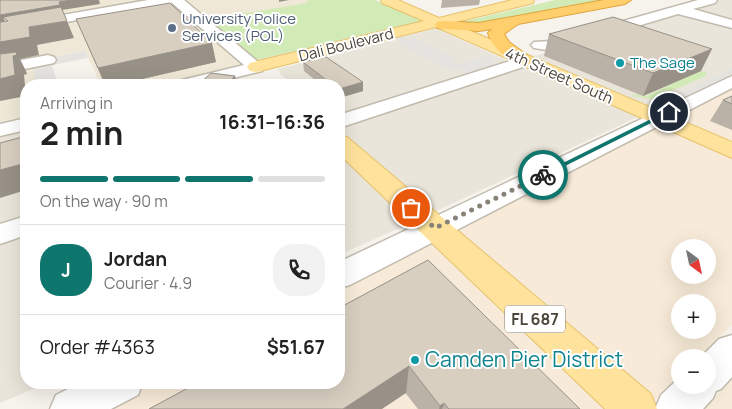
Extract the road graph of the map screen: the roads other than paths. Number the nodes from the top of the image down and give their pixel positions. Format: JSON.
{"nodes":[{"id":1,"x":158,"y":0,"type":"edge"},
{"id":2,"x":169,"y":0,"type":"edge"},
{"id":3,"x":176,"y":0,"type":"edge"},
{"id":4,"x":386,"y":0,"type":"edge"},
{"id":5,"x":528,"y":0,"type":"edge"},
{"id":6,"x":543,"y":0,"type":"edge"},
{"id":7,"x":624,"y":0,"type":"edge"},
{"id":8,"x":711,"y":0,"type":"edge"},
{"id":9,"x":511,"y":5,"type":"junction"},
{"id":10,"x":680,"y":10,"type":"junction"},
{"id":11,"x":513,"y":21,"type":"junction"},
{"id":12,"x":440,"y":24,"type":"junction"},
{"id":13,"x":732,"y":24,"type":"edge"},
{"id":14,"x":0,"y":26,"type":"edge"},
{"id":15,"x":0,"y":30,"type":"edge"},
{"id":16,"x":539,"y":45,"type":"dead end"},
{"id":17,"x":48,"y":60,"type":"dead end"},
{"id":18,"x":526,"y":61,"type":"junction"},
{"id":19,"x":256,"y":67,"type":"junction"},
{"id":20,"x":0,"y":69,"type":"edge"},
{"id":21,"x":208,"y":79,"type":"edge"},
{"id":22,"x":269,"y":79,"type":"edge"},
{"id":23,"x":732,"y":81,"type":"edge"},
{"id":24,"x":657,"y":118,"type":"junction"},
{"id":25,"x":345,"y":120,"type":"edge"},
{"id":26,"x":20,"y":125,"type":"edge"},
{"id":27,"x":0,"y":130,"type":"edge"},
{"id":28,"x":345,"y":147,"type":"edge"},
{"id":29,"x":732,"y":151,"type":"edge"},
{"id":30,"x":20,"y":227,"type":"edge"},
{"id":31,"x":435,"y":228,"type":"junction"},
{"id":32,"x":0,"y":234,"type":"edge"},
{"id":33,"x":345,"y":273,"type":"edge"},
{"id":34,"x":732,"y":351,"type":"edge"},
{"id":35,"x":716,"y":368,"type":"edge"},
{"id":36,"x":110,"y":389,"type":"edge"},
{"id":37,"x":690,"y":394,"type":"edge"},
{"id":38,"x":70,"y":409,"type":"edge"},
{"id":39,"x":636,"y":409,"type":"edge"},
{"id":40,"x":675,"y":409,"type":"edge"}],
"edges":[{"from":1,"to":14,"type":"street"},
{"from":2,"to":15,"type":"street"},
{"from":3,"to":19,"type":"street"},
{"from":4,"to":12,"type":"main road","name":"4th Street South"},
{"from":5,"to":9,"type":"main road","name":"Dali Boulevard"},
{"from":6,"to":9,"type":"highway"},
{"from":7,"to":11,"type":"highway"},
{"from":8,"to":10,"type":"street"},
{"from":9,"to":12,"type":"main road","name":"Dali Boulevard"},
{"from":10,"to":13,"type":"street"},
{"from":10,"to":16,"type":"street"},
{"from":11,"to":12,"type":"highway"},
{"from":11,"to":18,"type":"highway"},
{"from":12,"to":18,"type":"main road","name":"4th Street South"},
{"from":12,"to":19,"type":"main road","name":"Dali Boulevard"},
{"from":17,"to":20,"type":"street"},
{"from":18,"to":24,"type":"main road","name":"4th Street South"},
{"from":18,"to":25,"type":"street"},
{"from":19,"to":21,"type":"street"},
{"from":19,"to":22,"type":"main road"},
{"from":23,"to":24,"type":"street"},
{"from":24,"to":29,"type":"main road","name":"4th Street South"},
{"from":24,"to":31,"type":"street"},
{"from":26,"to":27,"type":"street"},
{"from":28,"to":31,"type":"main road","number":"FL 687"},
{"from":30,"to":32,"type":"street"},
{"from":31,"to":33,"type":"street"},
{"from":31,"to":39,"type":"main road","number":"FL 687"},
{"from":34,"to":35,"type":"street"},
{"from":36,"to":38,"type":"street"},
{"from":37,"to":40,"type":"street"}]}
